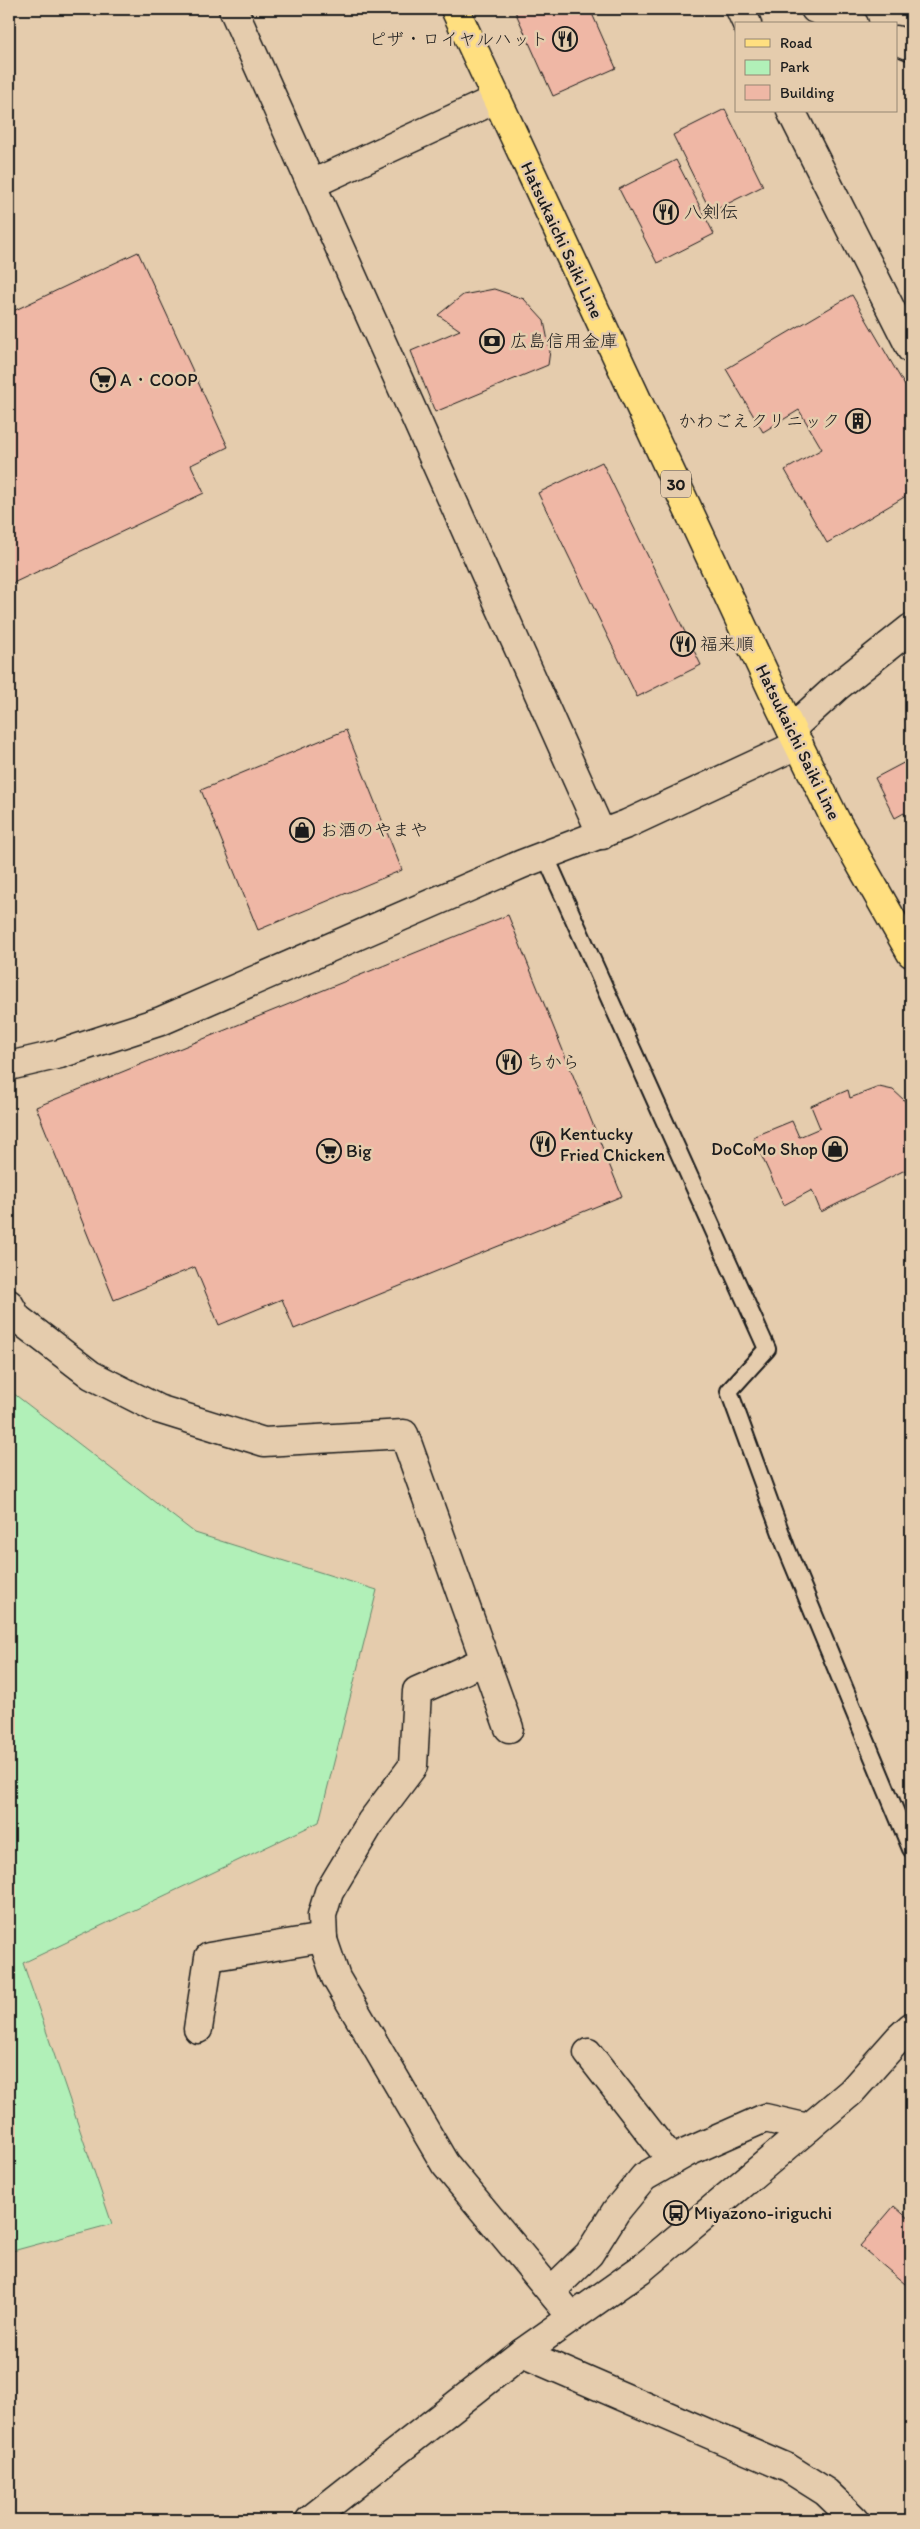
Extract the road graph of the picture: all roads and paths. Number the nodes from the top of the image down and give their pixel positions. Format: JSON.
{"nodes":[{"id":1,"x":232,"y":9,"type":"edge"},
{"id":2,"x":455,"y":9,"type":"edge"},
{"id":3,"x":740,"y":9,"type":"edge"},
{"id":4,"x":815,"y":9,"type":"edge"},
{"id":5,"x":746,"y":22,"type":"edge"},
{"id":6,"x":849,"y":22,"type":"edge"},
{"id":7,"x":898,"y":41,"type":"edge"},
{"id":8,"x":911,"y":46,"type":"edge"},
{"id":9,"x":496,"y":99,"type":"junction"},
{"id":10,"x":792,"y":112,"type":"edge"},
{"id":11,"x":312,"y":184,"type":"junction"},
{"id":12,"x":911,"y":349,"type":"edge"},
{"id":13,"x":911,"y":628,"type":"edge"},
{"id":14,"x":795,"y":736,"type":"junction"},
{"id":15,"x":602,"y":835,"type":"junction"},
{"id":16,"x":545,"y":855,"type":"junction"},
{"id":17,"x":911,"y":953,"type":"edge"},
{"id":18,"x":9,"y":1066,"type":"edge"},
{"id":19,"x":9,"y":1304,"type":"edge"},
{"id":20,"x":485,"y":1661,"type":"junction"},
{"id":21,"x":509,"y":1728,"type":"dead end"},
{"id":22,"x":911,"y":1849,"type":"edge"},
{"id":23,"x":323,"y":1938,"type":"junction"},
{"id":24,"x":911,"y":2027,"type":"edge"},
{"id":25,"x":198,"y":2029,"type":"dead end"},
{"id":26,"x":588,"y":2052,"type":"dead end"},
{"id":27,"x":808,"y":2128,"type":"junction"},
{"id":28,"x":672,"y":2161,"type":"junction"},
{"id":29,"x":551,"y":2292,"type":"junction"},
{"id":30,"x":572,"y":2317,"type":"junction"},
{"id":31,"x":522,"y":2353,"type":"junction"},
{"id":32,"x":310,"y":2520,"type":"edge"},
{"id":33,"x":856,"y":2520,"type":"edge"}],
"edges":[{"from":1,"to":11,"type":"street"},
{"from":2,"to":9,"type":"main road","name":"Hatsukaichi Saiki Line","number":"30"},
{"from":3,"to":5,"type":"street"},
{"from":4,"to":6,"type":"street"},
{"from":7,"to":8,"type":"street"},
{"from":9,"to":11,"type":"street"},
{"from":9,"to":14,"type":"main road","name":"Hatsukaichi Saiki Line","number":"30"},
{"from":10,"to":12,"type":"street"},
{"from":11,"to":15,"type":"street"},
{"from":13,"to":14,"type":"street"},
{"from":14,"to":15,"type":"street"},
{"from":14,"to":17,"type":"main road","name":"Hatsukaichi Saiki Line","number":"30"},
{"from":15,"to":16,"type":"street"},
{"from":16,"to":18,"type":"street"},
{"from":16,"to":22,"type":"lane"},
{"from":19,"to":20,"type":"street"},
{"from":20,"to":21,"type":"street"},
{"from":20,"to":23,"type":"street"},
{"from":23,"to":25,"type":"street"},
{"from":23,"to":29,"type":"street"},
{"from":24,"to":27,"type":"street"},
{"from":26,"to":28,"type":"street"},
{"from":27,"to":28,"type":"street"},
{"from":27,"to":30,"type":"street"},
{"from":28,"to":29,"type":"street"},
{"from":29,"to":30,"type":"street"},
{"from":30,"to":31,"type":"street"},
{"from":31,"to":32,"type":"street"},
{"from":31,"to":33,"type":"street"}]}
